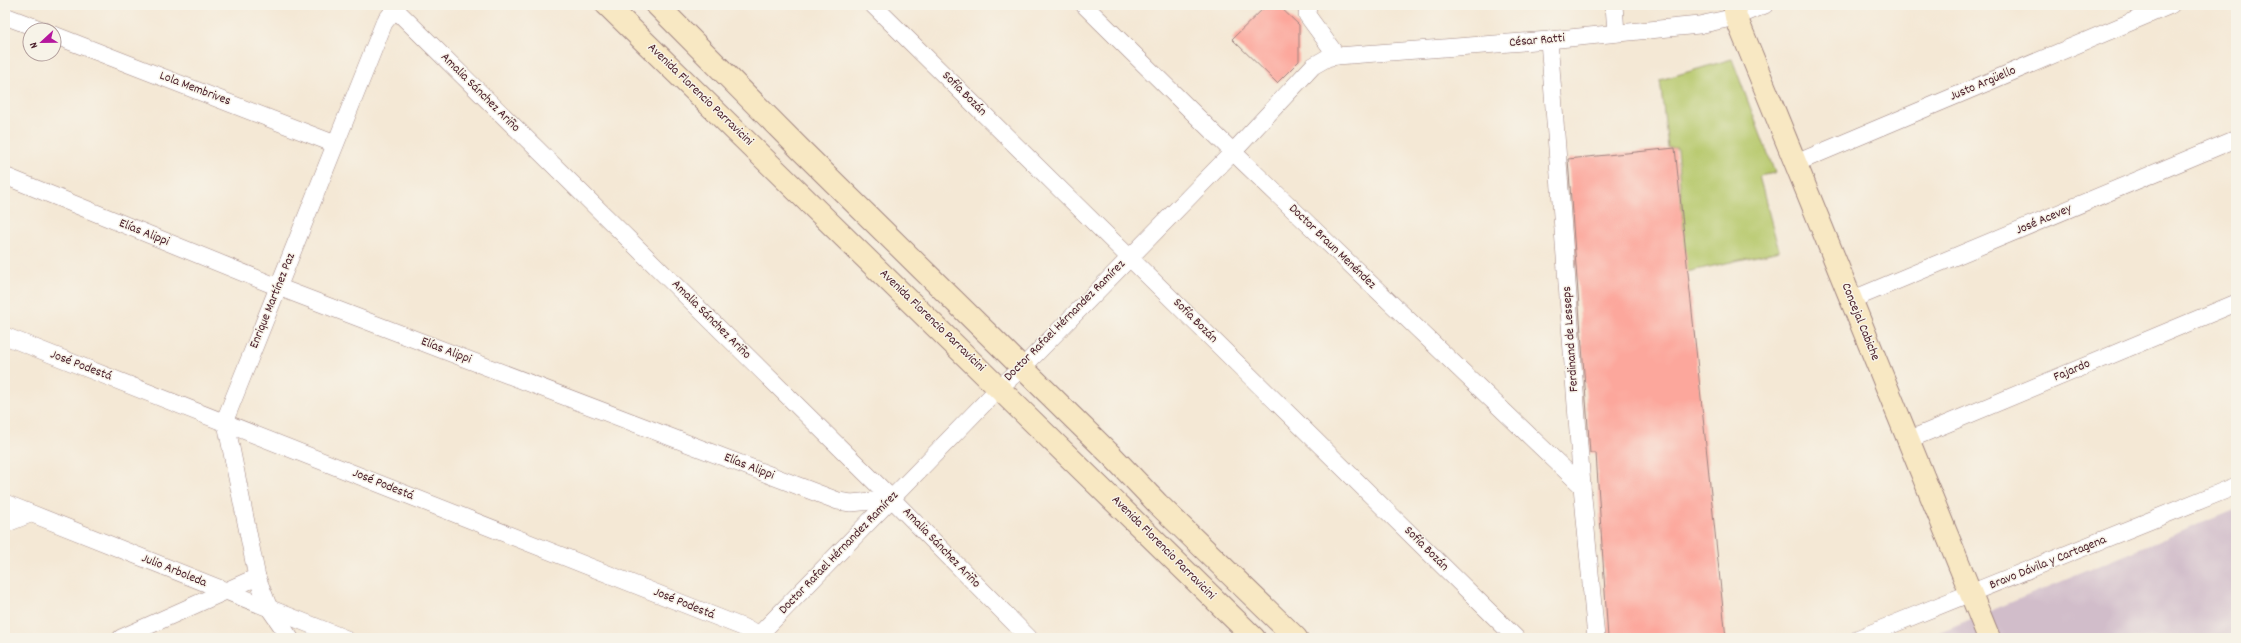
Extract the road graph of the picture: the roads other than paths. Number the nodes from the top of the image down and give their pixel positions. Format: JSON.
{"nodes":[{"id":1,"x":607,"y":5,"type":"edge"},
{"id":2,"x":657,"y":5,"type":"edge"},
{"id":3,"x":873,"y":5,"type":"edge"},
{"id":4,"x":1084,"y":5,"type":"edge"},
{"id":5,"x":1614,"y":5,"type":"edge"},
{"id":6,"x":1765,"y":5,"type":"edge"},
{"id":7,"x":2171,"y":5,"type":"edge"},
{"id":8,"x":394,"y":6,"type":"edge"},
{"id":9,"x":1304,"y":8,"type":"edge"},
{"id":10,"x":1735,"y":11,"type":"edge"},
{"id":11,"x":5,"y":16,"type":"edge"},
{"id":12,"x":22,"y":22,"type":"edge"},
{"id":13,"x":1616,"y":33,"type":"junction"},
{"id":14,"x":62,"y":38,"type":"edge"},
{"id":15,"x":1549,"y":40,"type":"junction"},
{"id":16,"x":1337,"y":56,"type":"junction"},
{"id":17,"x":2236,"y":139,"type":"edge"},
{"id":18,"x":335,"y":144,"type":"junction"},
{"id":19,"x":1233,"y":152,"type":"junction"},
{"id":20,"x":1796,"y":163,"type":"junction"},
{"id":21,"x":5,"y":176,"type":"edge"},
{"id":22,"x":1129,"y":257,"type":"junction"},
{"id":23,"x":278,"y":287,"type":"junction"},
{"id":24,"x":1851,"y":300,"type":"junction"},
{"id":25,"x":2236,"y":303,"type":"edge"},
{"id":26,"x":5,"y":336,"type":"edge"},
{"id":27,"x":1023,"y":367,"type":"junction"},
{"id":28,"x":1000,"y":387,"type":"junction"},
{"id":29,"x":226,"y":423,"type":"junction"},
{"id":30,"x":1908,"y":440,"type":"junction"},
{"id":31,"x":1582,"y":486,"type":"junction"},
{"id":32,"x":2236,"y":486,"type":"edge"},
{"id":33,"x":892,"y":499,"type":"junction"},
{"id":34,"x":5,"y":504,"type":"edge"},
{"id":35,"x":30,"y":514,"type":"junction"},
{"id":36,"x":5,"y":524,"type":"edge"},
{"id":37,"x":257,"y":577,"type":"junction"},
{"id":38,"x":228,"y":592,"type":"junction"},
{"id":39,"x":1971,"y":594,"type":"junction"},
{"id":40,"x":269,"y":608,"type":"junction"},
{"id":41,"x":758,"y":636,"type":"edge"},
{"id":42,"x":121,"y":638,"type":"edge"},
{"id":43,"x":290,"y":638,"type":"edge"},
{"id":44,"x":344,"y":638,"type":"edge"},
{"id":45,"x":1029,"y":638,"type":"edge"},
{"id":46,"x":1254,"y":638,"type":"edge"},
{"id":47,"x":1296,"y":638,"type":"edge"},
{"id":48,"x":1516,"y":638,"type":"edge"},
{"id":49,"x":1596,"y":638,"type":"edge"},
{"id":50,"x":1859,"y":638,"type":"edge"},
{"id":51,"x":1989,"y":638,"type":"edge"}],
"edges":[{"from":1,"to":28,"type":"main road","name":"Avenida Florencio Parravicini"},
{"from":2,"to":27,"type":"main road"},
{"from":3,"to":22,"type":"street","name":"Sofía Bozán"},
{"from":4,"to":19,"type":"street","name":"Doctor Braun Menéndez"},
{"from":5,"to":13,"type":"street"},
{"from":6,"to":10,"type":"street","name":"César Ratti"},
{"from":7,"to":20,"type":"street","name":"Justo Argüello"},
{"from":8,"to":18,"type":"street","name":"Enrique Martínez Paz"},
{"from":8,"to":33,"type":"street","name":"Amalia Sánchez Ariño"},
{"from":9,"to":16,"type":"street"},
{"from":10,"to":13,"type":"street","name":"César Ratti"},
{"from":10,"to":20,"type":"main road","name":"Concejal Cabiche"},
{"from":11,"to":12,"type":"street"},
{"from":13,"to":15,"type":"street","name":"César Ratti"},
{"from":14,"to":18,"type":"street","name":"Lola Membrives"},
{"from":15,"to":16,"type":"street","name":"César Ratti"},
{"from":15,"to":31,"type":"street","name":"Ferdinand de Lesseps"},
{"from":16,"to":19,"type":"street","name":"Doctor Rafael Hérnandez Ramírez"},
{"from":17,"to":24,"type":"street","name":"José Acevey"},
{"from":18,"to":23,"type":"street","name":"Enrique Martínez Paz"},
{"from":19,"to":22,"type":"street","name":"Doctor Rafael Hérnandez Ramírez"},
{"from":19,"to":31,"type":"street","name":"Doctor Braun Menéndez"},
{"from":20,"to":24,"type":"main road","name":"Concejal Cabiche"},
{"from":21,"to":23,"type":"street","name":"Elías Alippi"},
{"from":22,"to":27,"type":"street","name":"Doctor Rafael Hérnandez Ramírez"},
{"from":22,"to":48,"type":"street","name":"Sofía Bozán"},
{"from":23,"to":29,"type":"street","name":"Enrique Martínez Paz"},
{"from":23,"to":33,"type":"street","name":"Elías Alippi"},
{"from":24,"to":30,"type":"main road","name":"Concejal Cabiche"},
{"from":25,"to":30,"type":"street","name":"Fajardo"},
{"from":26,"to":29,"type":"street","name":"José Podestá"},
{"from":27,"to":28,"type":"street","name":"Doctor Rafael Hérnandez Ramírez"},
{"from":27,"to":47,"type":"main road"},
{"from":28,"to":33,"type":"street","name":"Doctor Rafael Hérnandez Ramírez"},
{"from":28,"to":46,"type":"main road","name":"Avenida Florencio Parravicini"},
{"from":29,"to":37,"type":"street","name":"Enrique Martínez Paz"},
{"from":29,"to":41,"type":"street","name":"José Podestá"},
{"from":30,"to":39,"type":"main road","name":"Concejal Cabiche"},
{"from":31,"to":49,"type":"street","name":"Ferdinand de Lesseps"},
{"from":32,"to":39,"type":"street","name":"Bravo Dávila y Cartagena"},
{"from":33,"to":41,"type":"street","name":"Doctor Rafael Hérnandez Ramírez"},
{"from":33,"to":45,"type":"street","name":"Amalia Sánchez Ariño"},
{"from":34,"to":35,"type":"street","name":"Julio Arboleda"},
{"from":35,"to":36,"type":"street"},
{"from":35,"to":38,"type":"street","name":"Julio Arboleda"},
{"from":37,"to":38,"type":"street"},
{"from":37,"to":40,"type":"street","name":"Enrique Martínez Paz"},
{"from":38,"to":40,"type":"street","name":"Julio Arboleda"},
{"from":38,"to":42,"type":"street"},
{"from":39,"to":50,"type":"street","name":"Bravo Dávila y Cartagena"},
{"from":39,"to":51,"type":"main road","name":"Concejal Cabiche"},
{"from":40,"to":43,"type":"street","name":"Enrique Martínez Paz"},
{"from":40,"to":44,"type":"street","name":"Julio Arboleda"}]}
